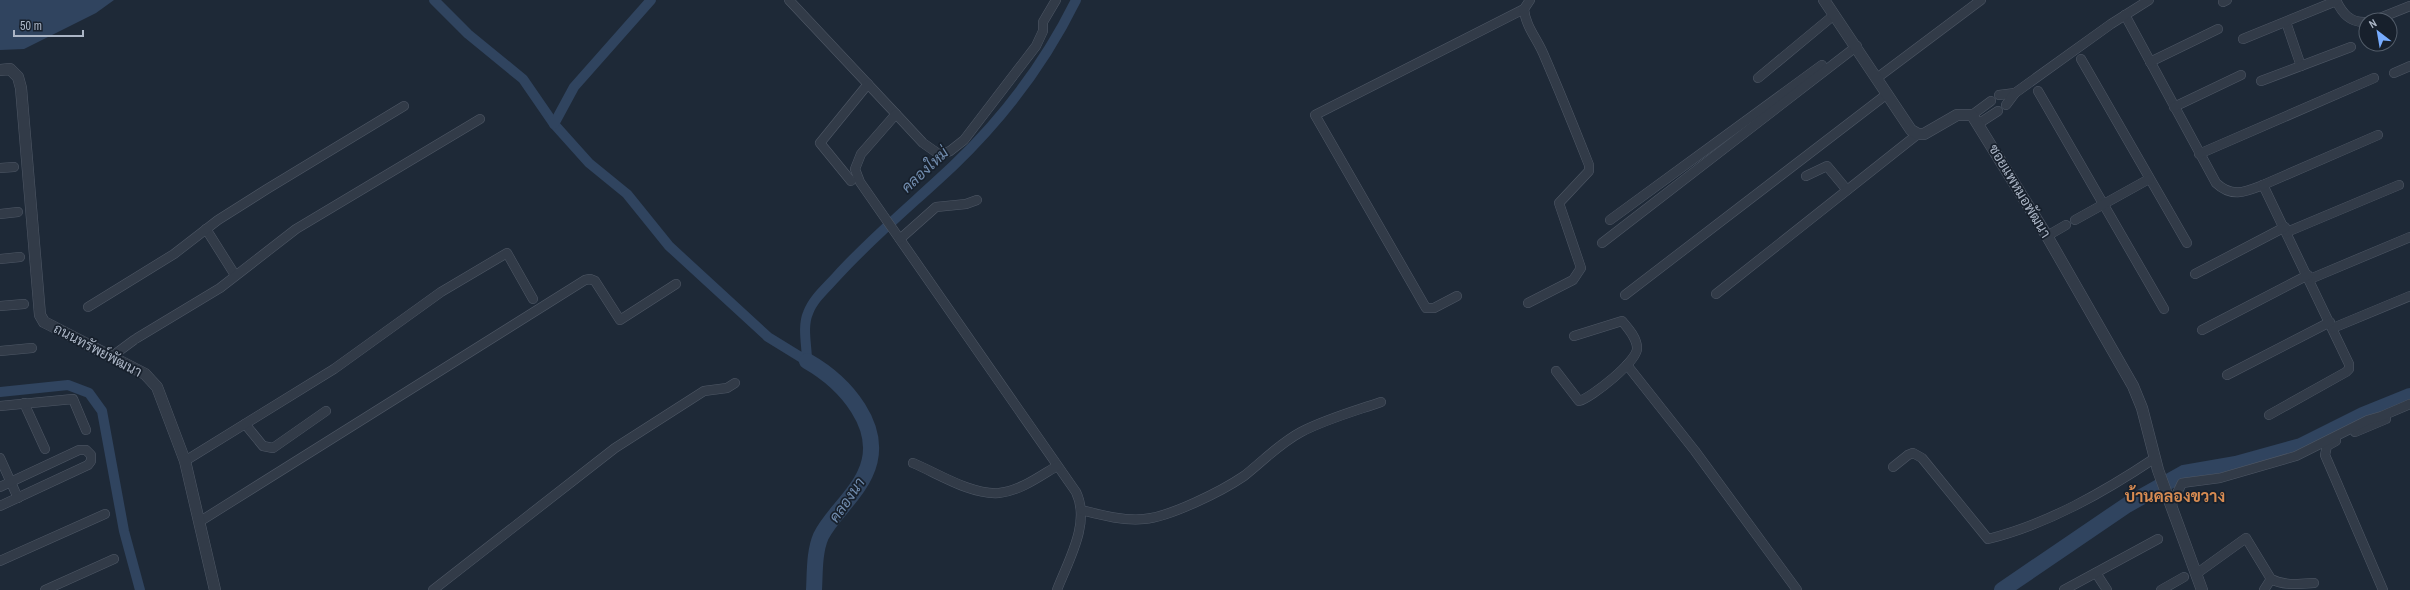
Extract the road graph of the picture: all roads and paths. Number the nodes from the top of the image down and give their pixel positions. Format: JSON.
{"nodes":[{"id":1,"x":789,"y":0,"type":"edge"},
{"id":2,"x":1056,"y":0,"type":"edge"},
{"id":3,"x":1530,"y":0,"type":"edge"},
{"id":4,"x":1824,"y":0,"type":"edge"},
{"id":5,"x":1982,"y":0,"type":"edge"},
{"id":6,"x":2149,"y":0,"type":"edge"},
{"id":7,"x":2336,"y":1,"type":"edge"},
{"id":8,"x":2410,"y":6,"type":"edge"},
{"id":9,"x":1524,"y":9,"type":"junction"},
{"id":10,"x":2395,"y":12,"type":"edge"},
{"id":11,"x":1834,"y":15,"type":"junction"},
{"id":12,"x":2125,"y":15,"type":"junction"},
{"id":13,"x":2358,"y":20,"type":"edge"},
{"id":14,"x":2286,"y":22,"type":"junction"},
{"id":15,"x":2218,"y":29,"type":"dead end"},
{"id":16,"x":2243,"y":39,"type":"dead end"},
{"id":17,"x":1855,"y":44,"type":"junction"},
{"id":18,"x":2351,"y":47,"type":"dead end"},
{"id":19,"x":2081,"y":59,"type":"dead end"},
{"id":20,"x":2150,"y":62,"type":"junction"},
{"id":21,"x":2301,"y":66,"type":"junction"},
{"id":22,"x":2410,"y":66,"type":"edge"},
{"id":23,"x":0,"y":70,"type":"edge"},
{"id":24,"x":2394,"y":73,"type":"dead end"},
{"id":25,"x":2241,"y":74,"type":"dead end"},
{"id":26,"x":1758,"y":78,"type":"dead end"},
{"id":27,"x":1877,"y":78,"type":"junction"},
{"id":28,"x":2374,"y":78,"type":"dead end"},
{"id":29,"x":2261,"y":81,"type":"dead end"},
{"id":30,"x":868,"y":84,"type":"junction"},
{"id":31,"x":2038,"y":92,"type":"dead end"},
{"id":32,"x":2015,"y":93,"type":"junction"},
{"id":33,"x":1887,"y":94,"type":"junction"},
{"id":34,"x":1999,"y":95,"type":"dead end"},
{"id":35,"x":1991,"y":101,"type":"dead end"},
{"id":36,"x":2006,"y":105,"type":"dead end"},
{"id":37,"x":404,"y":106,"type":"dead end"},
{"id":38,"x":2174,"y":107,"type":"junction"},
{"id":39,"x":1998,"y":111,"type":"dead end"},
{"id":40,"x":896,"y":114,"type":"junction"},
{"id":41,"x":480,"y":119,"type":"dead end"},
{"id":42,"x":1975,"y":119,"type":"junction"},
{"id":43,"x":1918,"y":134,"type":"junction"},
{"id":44,"x":2378,"y":135,"type":"dead end"},
{"id":45,"x":2199,"y":154,"type":"junction"},
{"id":46,"x":14,"y":167,"type":"dead end"},
{"id":47,"x":0,"y":168,"type":"edge"},
{"id":48,"x":1806,"y":176,"type":"dead end"},
{"id":49,"x":2149,"y":179,"type":"junction"},
{"id":50,"x":851,"y":180,"type":"dead end"},
{"id":51,"x":2263,"y":185,"type":"junction"},
{"id":52,"x":2399,"y":185,"type":"dead end"},
{"id":53,"x":1847,"y":190,"type":"junction"},
{"id":54,"x":977,"y":200,"type":"dead end"},
{"id":55,"x":2103,"y":205,"type":"junction"},
{"id":56,"x":18,"y":212,"type":"dead end"},
{"id":57,"x":0,"y":214,"type":"edge"},
{"id":58,"x":1610,"y":220,"type":"dead end"},
{"id":59,"x":2075,"y":220,"type":"dead end"},
{"id":60,"x":2066,"y":225,"type":"dead end"},
{"id":61,"x":206,"y":229,"type":"junction"},
{"id":62,"x":2286,"y":229,"type":"junction"},
{"id":63,"x":2047,"y":236,"type":"junction"},
{"id":64,"x":2410,"y":237,"type":"edge"},
{"id":65,"x":900,"y":239,"type":"junction"},
{"id":66,"x":1602,"y":243,"type":"dead end"},
{"id":67,"x":2187,"y":243,"type":"dead end"},
{"id":68,"x":20,"y":257,"type":"dead end"},
{"id":69,"x":0,"y":259,"type":"edge"},
{"id":70,"x":2195,"y":274,"type":"dead end"},
{"id":71,"x":235,"y":275,"type":"junction"},
{"id":72,"x":2309,"y":277,"type":"junction"},
{"id":73,"x":676,"y":284,"type":"dead end"},
{"id":74,"x":1716,"y":294,"type":"dead end"},
{"id":75,"x":1625,"y":295,"type":"dead end"},
{"id":76,"x":1457,"y":296,"type":"dead end"},
{"id":77,"x":2410,"y":296,"type":"edge"},
{"id":78,"x":533,"y":299,"type":"dead end"},
{"id":79,"x":1528,"y":303,"type":"dead end"},
{"id":80,"x":24,"y":304,"type":"dead end"},
{"id":81,"x":0,"y":306,"type":"edge"},
{"id":82,"x":88,"y":308,"type":"dead end"},
{"id":83,"x":2164,"y":309,"type":"dead end"},
{"id":84,"x":2331,"y":325,"type":"junction"},
{"id":85,"x":2202,"y":330,"type":"dead end"},
{"id":86,"x":1574,"y":336,"type":"dead end"},
{"id":87,"x":32,"y":348,"type":"dead end"},
{"id":88,"x":0,"y":351,"type":"edge"},
{"id":89,"x":111,"y":357,"type":"junction"},
{"id":90,"x":1628,"y":366,"type":"junction"},
{"id":91,"x":1556,"y":371,"type":"dead end"},
{"id":92,"x":2227,"y":375,"type":"dead end"},
{"id":93,"x":735,"y":383,"type":"dead end"},
{"id":94,"x":1381,"y":402,"type":"dead end"},
{"id":95,"x":24,"y":403,"type":"junction"},
{"id":96,"x":2406,"y":405,"type":"edge"},
{"id":97,"x":0,"y":406,"type":"edge"},
{"id":98,"x":326,"y":411,"type":"dead end"},
{"id":99,"x":2269,"y":415,"type":"dead end"},
{"id":100,"x":245,"y":424,"type":"junction"},
{"id":101,"x":86,"y":430,"type":"dead end"},
{"id":102,"x":45,"y":449,"type":"dead end"},
{"id":103,"x":0,"y":458,"type":"edge"},
{"id":104,"x":2155,"y":458,"type":"junction"},
{"id":105,"x":185,"y":461,"type":"junction"},
{"id":106,"x":913,"y":464,"type":"dead end"},
{"id":107,"x":1057,"y":466,"type":"junction"},
{"id":108,"x":1893,"y":467,"type":"dead end"},
{"id":109,"x":11,"y":482,"type":"junction"},
{"id":110,"x":0,"y":487,"type":"edge"},
{"id":111,"x":18,"y":498,"type":"junction"},
{"id":112,"x":2170,"y":503,"type":"junction"},
{"id":113,"x":0,"y":506,"type":"edge"},
{"id":114,"x":1081,"y":513,"type":"junction"},
{"id":115,"x":105,"y":514,"type":"dead end"},
{"id":116,"x":199,"y":522,"type":"junction"},
{"id":117,"x":2158,"y":539,"type":"dead end"},
{"id":118,"x":114,"y":559,"type":"dead end"},
{"id":119,"x":0,"y":561,"type":"edge"},
{"id":120,"x":2096,"y":573,"type":"junction"},
{"id":121,"x":2196,"y":574,"type":"junction"},
{"id":122,"x":2184,"y":577,"type":"dead end"},
{"id":123,"x":2271,"y":579,"type":"junction"},
{"id":124,"x":2314,"y":583,"type":"dead end"},
{"id":125,"x":45,"y":590,"type":"edge"},
{"id":126,"x":215,"y":590,"type":"edge"},
{"id":127,"x":433,"y":590,"type":"edge"},
{"id":128,"x":1057,"y":590,"type":"edge"},
{"id":129,"x":1797,"y":590,"type":"edge"},
{"id":130,"x":2064,"y":590,"type":"edge"},
{"id":131,"x":2107,"y":590,"type":"edge"},
{"id":132,"x":2161,"y":590,"type":"edge"},
{"id":133,"x":2202,"y":590,"type":"edge"},
{"id":134,"x":2264,"y":590,"type":"edge"},
{"id":135,"x":2383,"y":590,"type":"edge"}],
"edges":[{"from":1,"to":30,"type":"street"},
{"from":2,"to":40,"type":"street"},
{"from":3,"to":9,"type":"street"},
{"from":4,"to":11,"type":"street"},
{"from":5,"to":27,"type":"street"},
{"from":6,"to":12,"type":"street"},
{"from":7,"to":13,"type":"street"},
{"from":7,"to":14,"type":"street"},
{"from":8,"to":10,"type":"street"},
{"from":9,"to":76,"type":"street"},
{"from":9,"to":79,"type":"street"},
{"from":11,"to":17,"type":"street"},
{"from":11,"to":26,"type":"street"},
{"from":12,"to":20,"type":"street"},
{"from":12,"to":32,"type":"street"},
{"from":14,"to":16,"type":"street"},
{"from":14,"to":21,"type":"street"},
{"from":15,"to":20,"type":"street"},
{"from":17,"to":27,"type":"street"},
{"from":17,"to":58,"type":"street"},
{"from":17,"to":66,"type":"street"},
{"from":18,"to":21,"type":"street"},
{"from":19,"to":49,"type":"street"},
{"from":20,"to":38,"type":"street"},
{"from":21,"to":29,"type":"street"},
{"from":22,"to":24,"type":"street"},
{"from":23,"to":89,"type":"street","name":"ถนนทรัพย์พัฒนา"},
{"from":25,"to":38,"type":"street"},
{"from":27,"to":33,"type":"street"},
{"from":28,"to":45,"type":"street"},
{"from":30,"to":40,"type":"street"},
{"from":30,"to":50,"type":"street"},
{"from":31,"to":55,"type":"street"},
{"from":32,"to":34,"type":"street"},
{"from":32,"to":36,"type":"street"},
{"from":33,"to":43,"type":"street"},
{"from":33,"to":75,"type":"street"},
{"from":35,"to":42,"type":"street"},
{"from":37,"to":61,"type":"street"},
{"from":38,"to":45,"type":"street"},
{"from":39,"to":42,"type":"street"},
{"from":40,"to":65,"type":"street"},
{"from":41,"to":71,"type":"street"},
{"from":42,"to":43,"type":"street"},
{"from":42,"to":63,"type":"street","name":"ซอยแพหมอพัฒนา"},
{"from":43,"to":53,"type":"street"},
{"from":44,"to":51,"type":"street"},
{"from":45,"to":51,"type":"street"},
{"from":46,"to":47,"type":"street"},
{"from":48,"to":53,"type":"street"},
{"from":49,"to":55,"type":"street"},
{"from":49,"to":67,"type":"street"},
{"from":51,"to":62,"type":"street"},
{"from":52,"to":62,"type":"street"},
{"from":53,"to":74,"type":"street"},
{"from":54,"to":65,"type":"street"},
{"from":55,"to":59,"type":"street"},
{"from":55,"to":83,"type":"street"},
{"from":56,"to":57,"type":"street"},
{"from":60,"to":63,"type":"street"},
{"from":61,"to":71,"type":"street"},
{"from":61,"to":82,"type":"street"},
{"from":62,"to":70,"type":"street"},
{"from":62,"to":72,"type":"street"},
{"from":63,"to":104,"type":"street","name":"ซอยแพหมอพัฒนา"},
{"from":64,"to":72,"type":"street"},
{"from":65,"to":107,"type":"street"},
{"from":68,"to":69,"type":"street"},
{"from":71,"to":89,"type":"street"},
{"from":72,"to":84,"type":"street"},
{"from":72,"to":85,"type":"street"},
{"from":73,"to":116,"type":"street"},
{"from":77,"to":84,"type":"street"},
{"from":78,"to":100,"type":"street"},
{"from":80,"to":81,"type":"street"},
{"from":84,"to":92,"type":"street"},
{"from":84,"to":99,"type":"street"},
{"from":86,"to":90,"type":"street"},
{"from":87,"to":88,"type":"street"},
{"from":89,"to":105,"type":"street","name":"ถนนทรัพย์พัฒนา"},
{"from":90,"to":91,"type":"street"},
{"from":90,"to":129,"type":"street"},
{"from":93,"to":127,"type":"street"},
{"from":94,"to":114,"type":"street"},
{"from":95,"to":97,"type":"street"},
{"from":95,"to":101,"type":"street"},
{"from":95,"to":102,"type":"street"},
{"from":96,"to":112,"type":"street"},
{"from":96,"to":135,"type":"street"},
{"from":98,"to":100,"type":"street"},
{"from":100,"to":105,"type":"street"},
{"from":103,"to":109,"type":"street"},
{"from":104,"to":108,"type":"street"},
{"from":104,"to":112,"type":"street","name":"ซอยแพหมอพัฒนา"},
{"from":105,"to":116,"type":"street","name":"ถนนทรัพย์พัฒนา"},
{"from":106,"to":107,"type":"street"},
{"from":107,"to":114,"type":"street"},
{"from":109,"to":110,"type":"street"},
{"from":109,"to":111,"type":"street"},
{"from":109,"to":111,"type":"street"},
{"from":111,"to":113,"type":"street"},
{"from":112,"to":121,"type":"street"},
{"from":114,"to":128,"type":"street"},
{"from":115,"to":119,"type":"street"},
{"from":116,"to":126,"type":"street","name":"ถนนทรัพย์พัฒนา"},
{"from":117,"to":120,"type":"street"},
{"from":118,"to":125,"type":"street"},
{"from":120,"to":130,"type":"street"},
{"from":120,"to":131,"type":"street"},
{"from":121,"to":123,"type":"street"},
{"from":121,"to":133,"type":"street"},
{"from":122,"to":132,"type":"street"},
{"from":123,"to":124,"type":"street"},
{"from":123,"to":134,"type":"street"}]}
